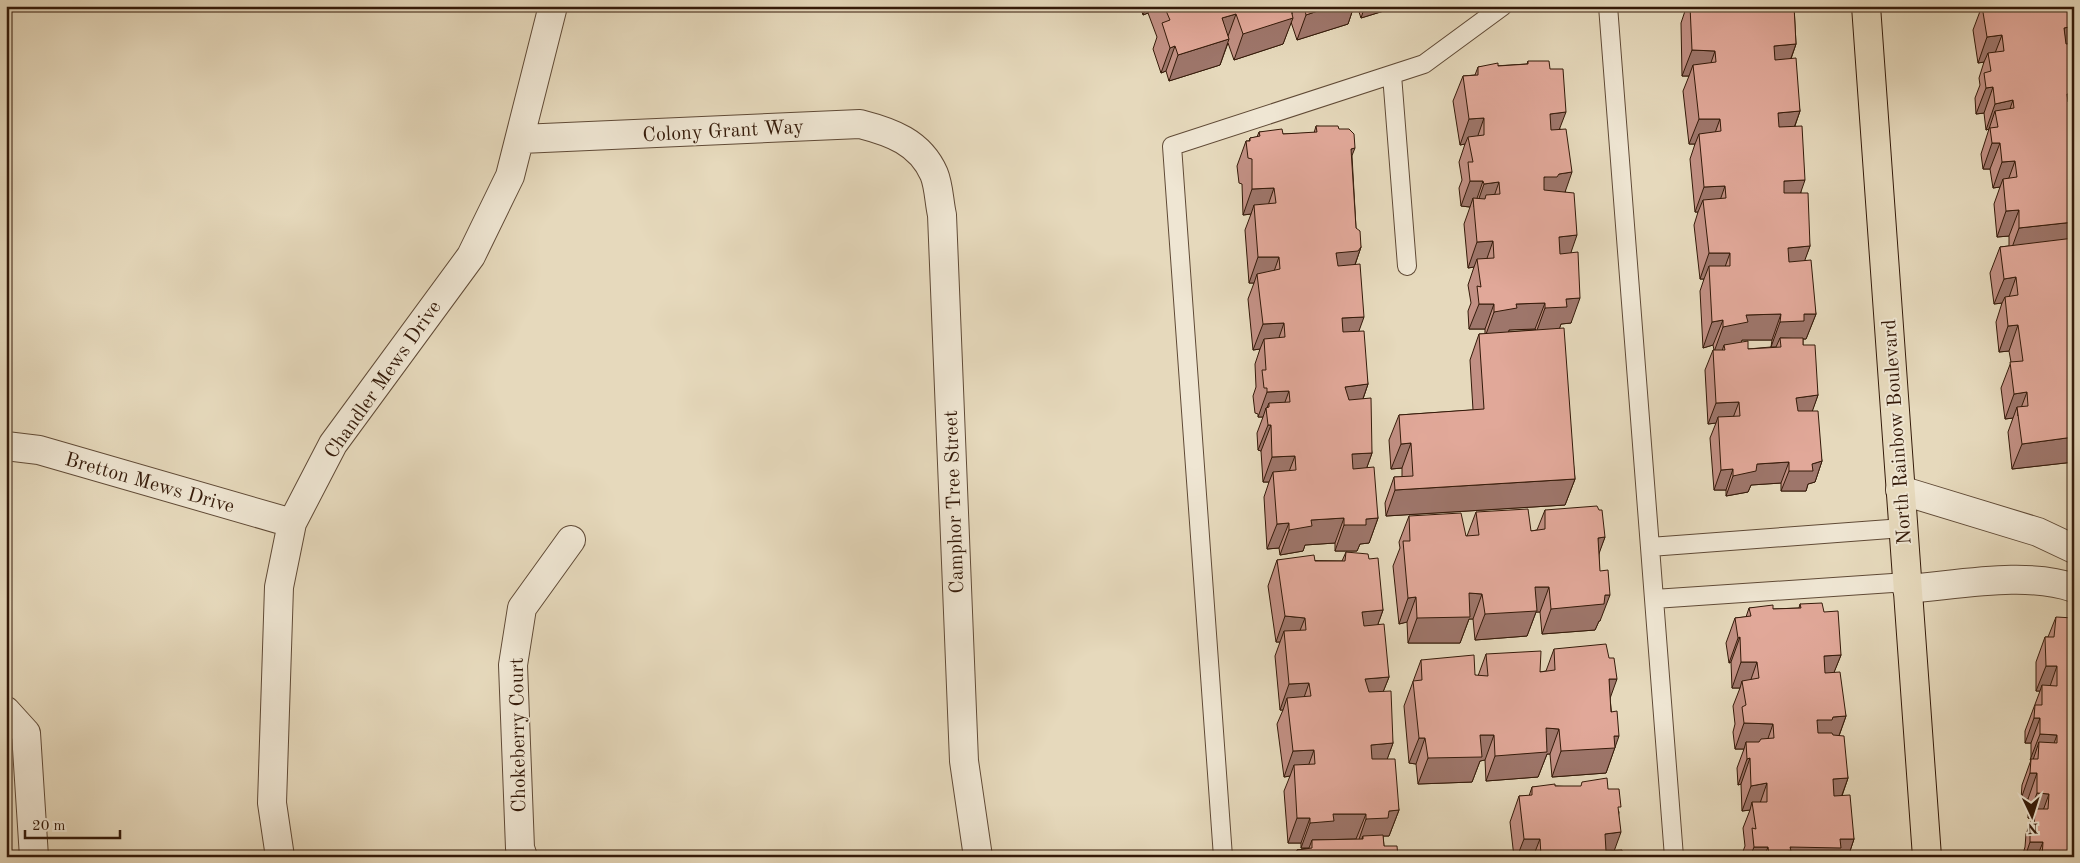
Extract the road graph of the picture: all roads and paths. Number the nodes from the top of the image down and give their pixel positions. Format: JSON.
{"nodes":[{"id":1,"x":553,"y":6,"type":"edge"},
{"id":2,"x":1504,"y":6,"type":"edge"},
{"id":3,"x":1608,"y":6,"type":"edge"},
{"id":4,"x":1866,"y":6,"type":"edge"},
{"id":5,"x":1392,"y":75,"type":"junction"},
{"id":6,"x":521,"y":139,"type":"junction"},
{"id":7,"x":920,"y":151,"type":"joint"},
{"id":8,"x":1407,"y":266,"type":"dead end"},
{"id":9,"x":6,"y":446,"type":"edge"},
{"id":10,"x":1900,"y":490,"type":"junction"},
{"id":11,"x":292,"y":523,"type":"junction"},
{"id":12,"x":1903,"y":528,"type":"junction"},
{"id":13,"x":571,"y":540,"type":"dead end"},
{"id":14,"x":1650,"y":547,"type":"junction"},
{"id":15,"x":2074,"y":548,"type":"edge"},
{"id":16,"x":1907,"y":585,"type":"junction"},
{"id":17,"x":2074,"y":588,"type":"edge"},
{"id":18,"x":1654,"y":599,"type":"junction"},
{"id":19,"x":6,"y":711,"type":"edge"},
{"id":20,"x":34,"y":857,"type":"edge"},
{"id":21,"x":280,"y":857,"type":"edge"},
{"id":22,"x":523,"y":857,"type":"edge"},
{"id":23,"x":978,"y":857,"type":"edge"},
{"id":24,"x":1223,"y":857,"type":"edge"},
{"id":25,"x":1674,"y":857,"type":"edge"},
{"id":26,"x":1926,"y":857,"type":"edge"}],
"edges":[{"from":1,"to":6,"type":"street","name":"Chandler Mews Drive"},
{"from":2,"to":5,"type":"lane"},
{"from":3,"to":14,"type":"lane"},
{"from":4,"to":10,"type":"main road","name":"North Rainbow Boulevard"},
{"from":5,"to":8,"type":"lane"},
{"from":5,"to":24,"type":"lane"},
{"from":6,"to":7,"type":"street","name":"Colony Grant Way"},
{"from":6,"to":11,"type":"street","name":"Chandler Mews Drive"},
{"from":7,"to":23,"type":"street","name":"Camphor Tree Street"},
{"from":9,"to":11,"type":"street","name":"Bretton Mews Drive"},
{"from":10,"to":12,"type":"main road","name":"North Rainbow Boulevard"},
{"from":10,"to":15,"type":"street"},
{"from":11,"to":21,"type":"street","name":"Chandler Mews Drive"},
{"from":12,"to":14,"type":"lane"},
{"from":12,"to":16,"type":"main road","name":"North Rainbow Boulevard"},
{"from":13,"to":22,"type":"street","name":"Chokeberry Court"},
{"from":14,"to":18,"type":"lane"},
{"from":16,"to":17,"type":"street"},
{"from":16,"to":18,"type":"lane"},
{"from":16,"to":26,"type":"main road","name":"North Rainbow Boulevard"},
{"from":18,"to":25,"type":"lane"},
{"from":19,"to":20,"type":"street"}]}
